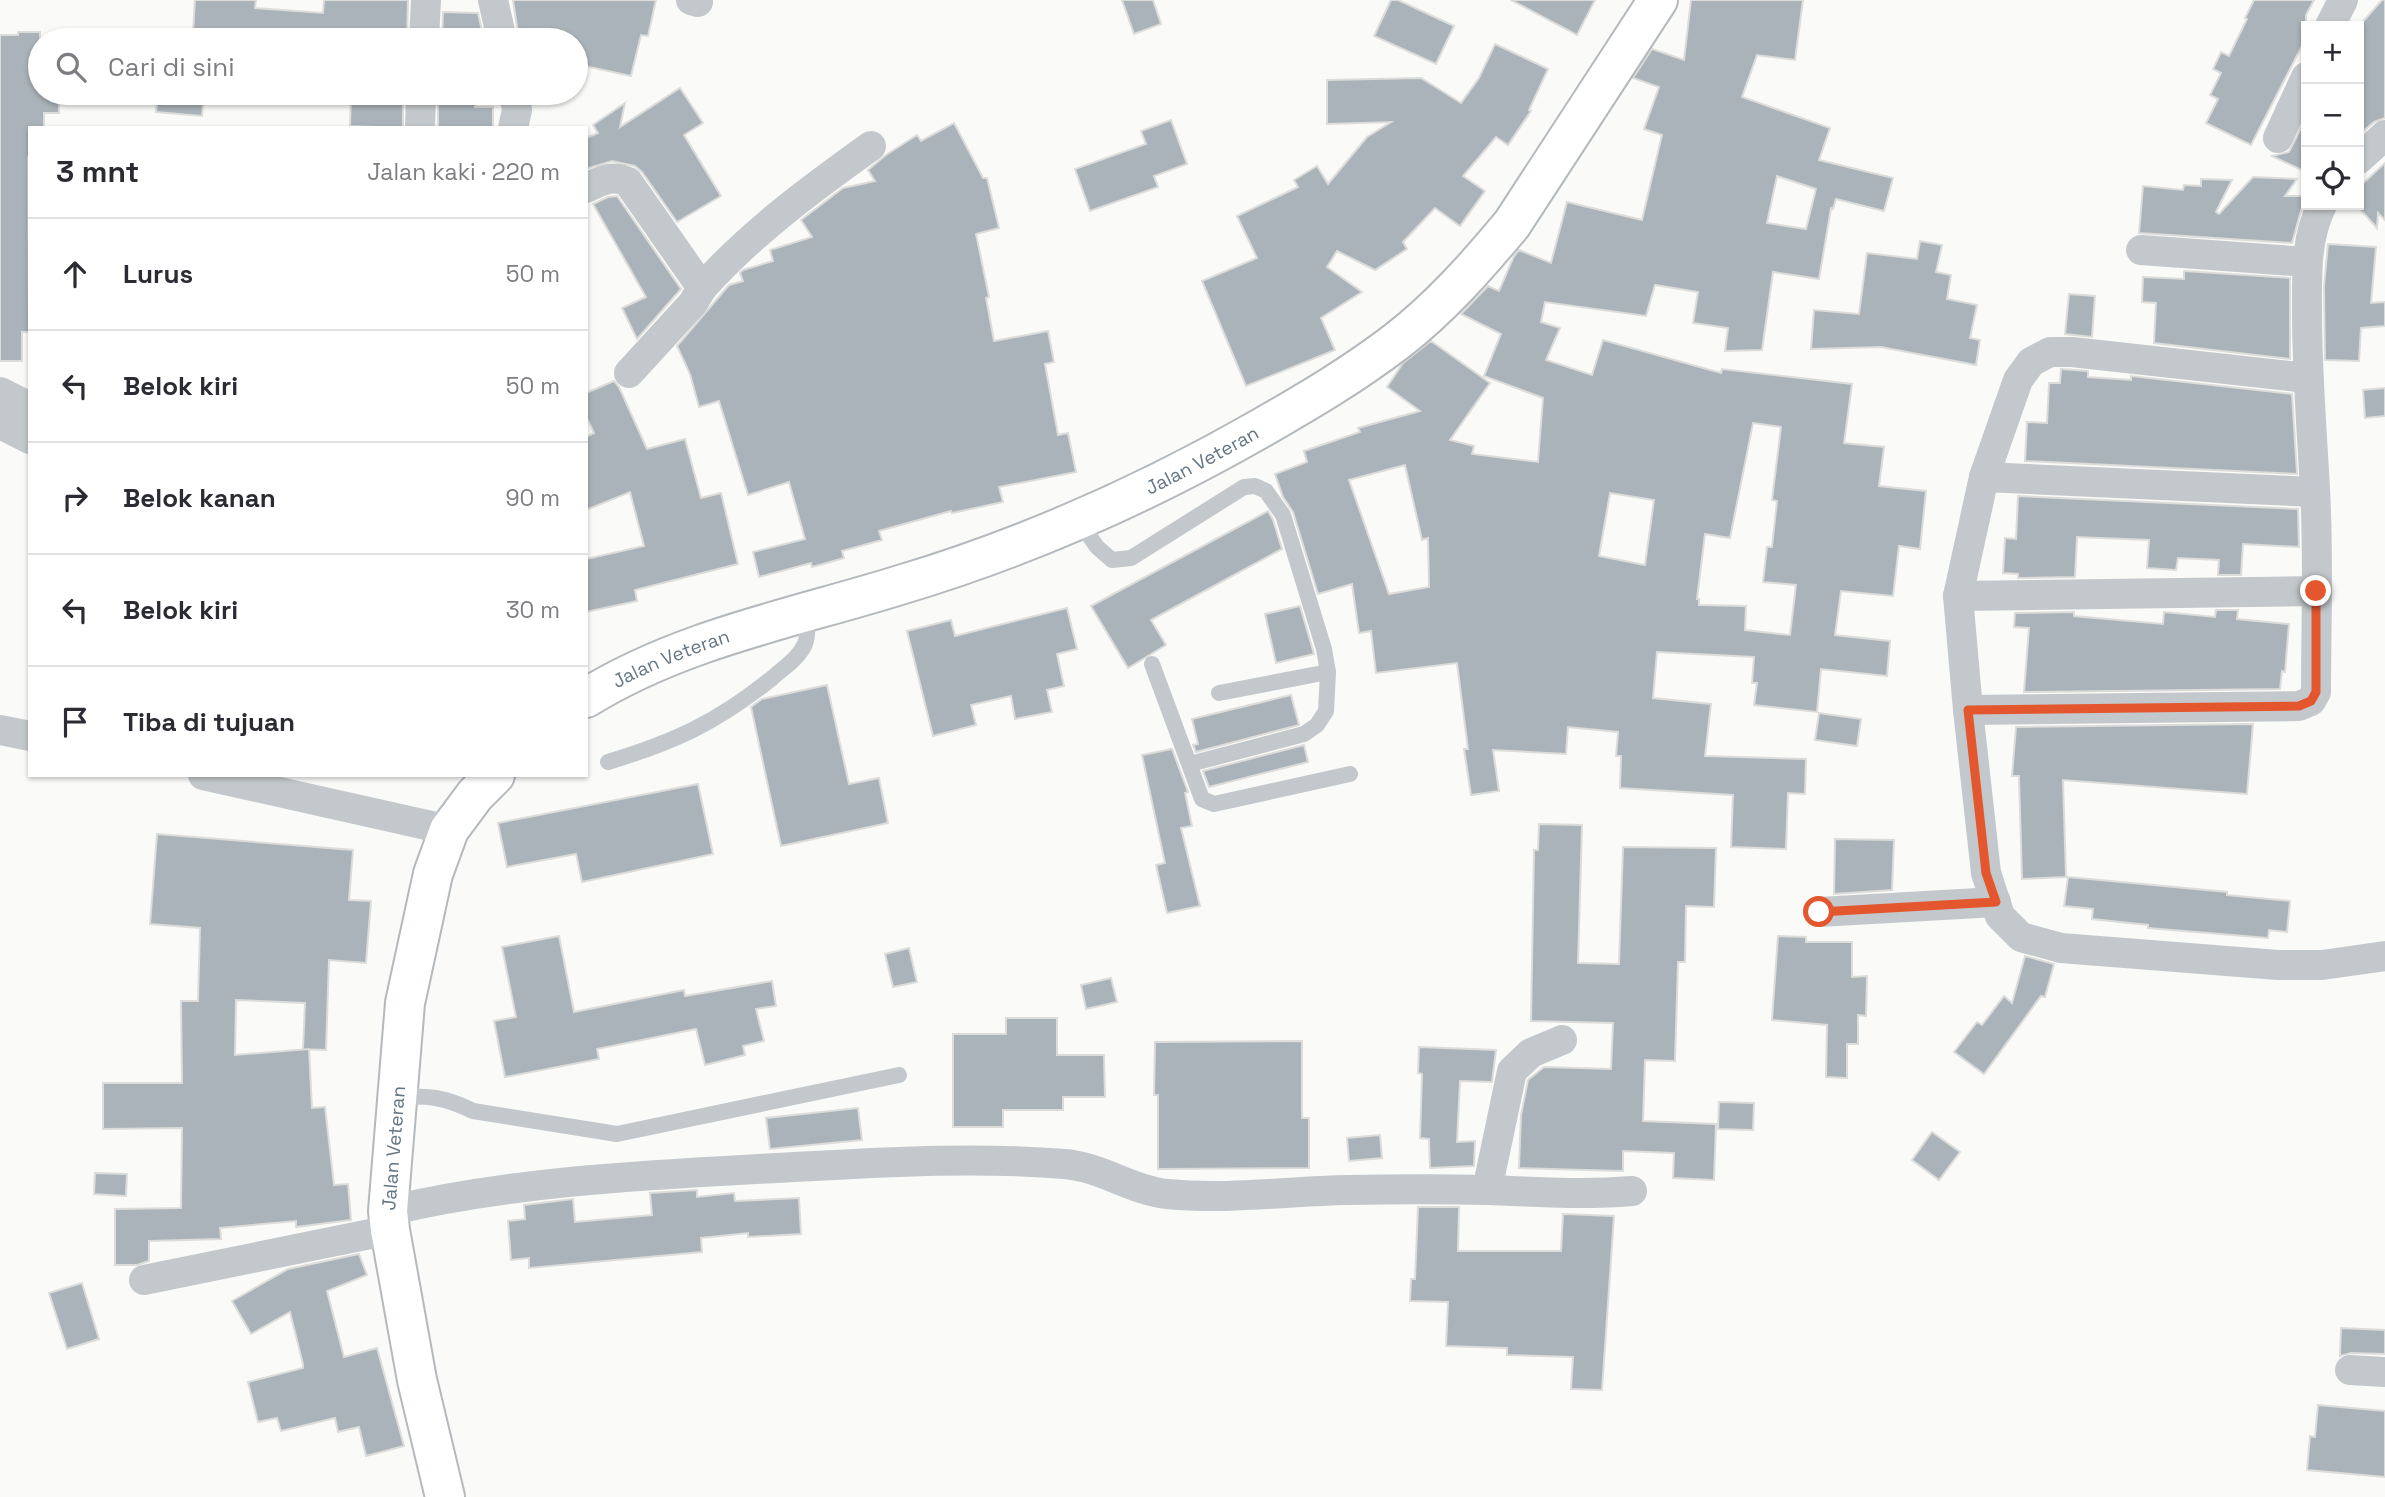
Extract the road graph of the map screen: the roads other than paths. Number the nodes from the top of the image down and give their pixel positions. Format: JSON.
{"nodes":[{"id":1,"x":426,"y":0,"type":"edge"},
{"id":2,"x":493,"y":0,"type":"edge"},
{"id":3,"x":1658,"y":0,"type":"edge"},
{"id":4,"x":2343,"y":0,"type":"edge"},
{"id":5,"x":2332,"y":21,"type":"edge"},
{"id":6,"x":425,"y":28,"type":"edge"},
{"id":7,"x":499,"y":28,"type":"edge"},
{"id":8,"x":2303,"y":84,"type":"edge"},
{"id":9,"x":421,"y":105,"type":"edge"},
{"id":10,"x":516,"y":105,"type":"edge"},
{"id":11,"x":420,"y":126,"type":"edge"},
{"id":12,"x":513,"y":126,"type":"edge"},
{"id":13,"x":2385,"y":135,"type":"edge"},
{"id":14,"x":2278,"y":138,"type":"dead end"},
{"id":15,"x":871,"y":146,"type":"dead end"},
{"id":16,"x":2364,"y":154,"type":"edge"},
{"id":17,"x":588,"y":187,"type":"edge"},
{"id":18,"x":2320,"y":210,"type":"edge"},
{"id":19,"x":2141,"y":250,"type":"dead end"},
{"id":20,"x":2307,"y":262,"type":"junction"},
{"id":21,"x":702,"y":288,"type":"junction"},
{"id":22,"x":629,"y":373,"type":"dead end"},
{"id":23,"x":2307,"y":378,"type":"junction"},
{"id":24,"x":0,"y":393,"type":"edge"},
{"id":25,"x":28,"y":406,"type":"edge"},
{"id":26,"x":0,"y":424,"type":"edge"},
{"id":27,"x":28,"y":438,"type":"edge"},
{"id":28,"x":1984,"y":477,"type":"junction"},
{"id":29,"x":2315,"y":492,"type":"junction"},
{"id":30,"x":1078,"y":520,"type":"junction"},
{"id":31,"x":2316,"y":591,"type":"junction"},
{"id":32,"x":1958,"y":596,"type":"junction"},
{"id":33,"x":807,"y":611,"type":"junction"},
{"id":34,"x":1152,"y":664,"type":"dead end"},
{"id":35,"x":1328,"y":672,"type":"junction"},
{"id":36,"x":1219,"y":693,"type":"dead end"},
{"id":37,"x":588,"y":697,"type":"edge"},
{"id":38,"x":1968,"y":710,"type":"junction"},
{"id":39,"x":0,"y":730,"type":"edge"},
{"id":40,"x":28,"y":736,"type":"edge"},
{"id":41,"x":608,"y":762,"type":"dead end"},
{"id":42,"x":1190,"y":764,"type":"junction"},
{"id":43,"x":1350,"y":774,"type":"dead end"},
{"id":44,"x":212,"y":777,"type":"edge"},
{"id":45,"x":479,"y":782,"type":"edge"},
{"id":46,"x":449,"y":830,"type":"junction"},
{"id":47,"x":1996,"y":902,"type":"junction"},
{"id":48,"x":1819,"y":912,"type":"dead end"},
{"id":49,"x":2385,"y":956,"type":"edge"},
{"id":50,"x":1562,"y":1040,"type":"dead end"},
{"id":51,"x":899,"y":1074,"type":"dead end"},
{"id":52,"x":397,"y":1097,"type":"junction"},
{"id":53,"x":1487,"y":1190,"type":"junction"},
{"id":54,"x":1632,"y":1191,"type":"dead end"},
{"id":55,"x":389,"y":1221,"type":"junction"},
{"id":56,"x":144,"y":1280,"type":"dead end"},
{"id":57,"x":2350,"y":1370,"type":"dead end"},
{"id":58,"x":2385,"y":1372,"type":"edge"},
{"id":59,"x":445,"y":1497,"type":"edge"}],
"edges":[{"from":1,"to":6,"type":"street"},
{"from":2,"to":7,"type":"street"},
{"from":3,"to":30,"type":"highway","name":"Jalan Veteran"},
{"from":4,"to":5,"type":"street"},
{"from":8,"to":14,"type":"street"},
{"from":9,"to":11,"type":"street"},
{"from":10,"to":12,"type":"street"},
{"from":13,"to":16,"type":"street"},
{"from":15,"to":21,"type":"street"},
{"from":17,"to":21,"type":"street"},
{"from":18,"to":20,"type":"street"},
{"from":19,"to":20,"type":"street"},
{"from":20,"to":23,"type":"street"},
{"from":21,"to":22,"type":"street"},
{"from":23,"to":28,"type":"street"},
{"from":23,"to":29,"type":"street"},
{"from":24,"to":25,"type":"street"},
{"from":26,"to":27,"type":"street"},
{"from":28,"to":29,"type":"street"},
{"from":28,"to":32,"type":"street"},
{"from":29,"to":31,"type":"street"},
{"from":30,"to":33,"type":"highway","name":"Jalan Veteran"},
{"from":30,"to":35,"type":"lane"},
{"from":31,"to":32,"type":"street"},
{"from":31,"to":38,"type":"street"},
{"from":32,"to":38,"type":"street"},
{"from":33,"to":37,"type":"highway","name":"Jalan Veteran"},
{"from":33,"to":41,"type":"lane"},
{"from":34,"to":42,"type":"lane"},
{"from":35,"to":36,"type":"lane"},
{"from":35,"to":42,"type":"lane"},
{"from":38,"to":47,"type":"street"},
{"from":39,"to":40,"type":"street"},
{"from":42,"to":43,"type":"lane"},
{"from":44,"to":46,"type":"street"},
{"from":45,"to":46,"type":"highway","name":"Jalan Veteran"},
{"from":46,"to":52,"type":"highway","name":"Jalan Veteran"},
{"from":47,"to":48,"type":"street"},
{"from":47,"to":49,"type":"street"},
{"from":50,"to":53,"type":"street"},
{"from":51,"to":52,"type":"lane"},
{"from":52,"to":55,"type":"highway","name":"Jalan Veteran"},
{"from":53,"to":54,"type":"street"},
{"from":53,"to":55,"type":"street"},
{"from":55,"to":56,"type":"street"},
{"from":55,"to":59,"type":"highway","name":"Jalan Veteran"},
{"from":57,"to":58,"type":"street"}]}
